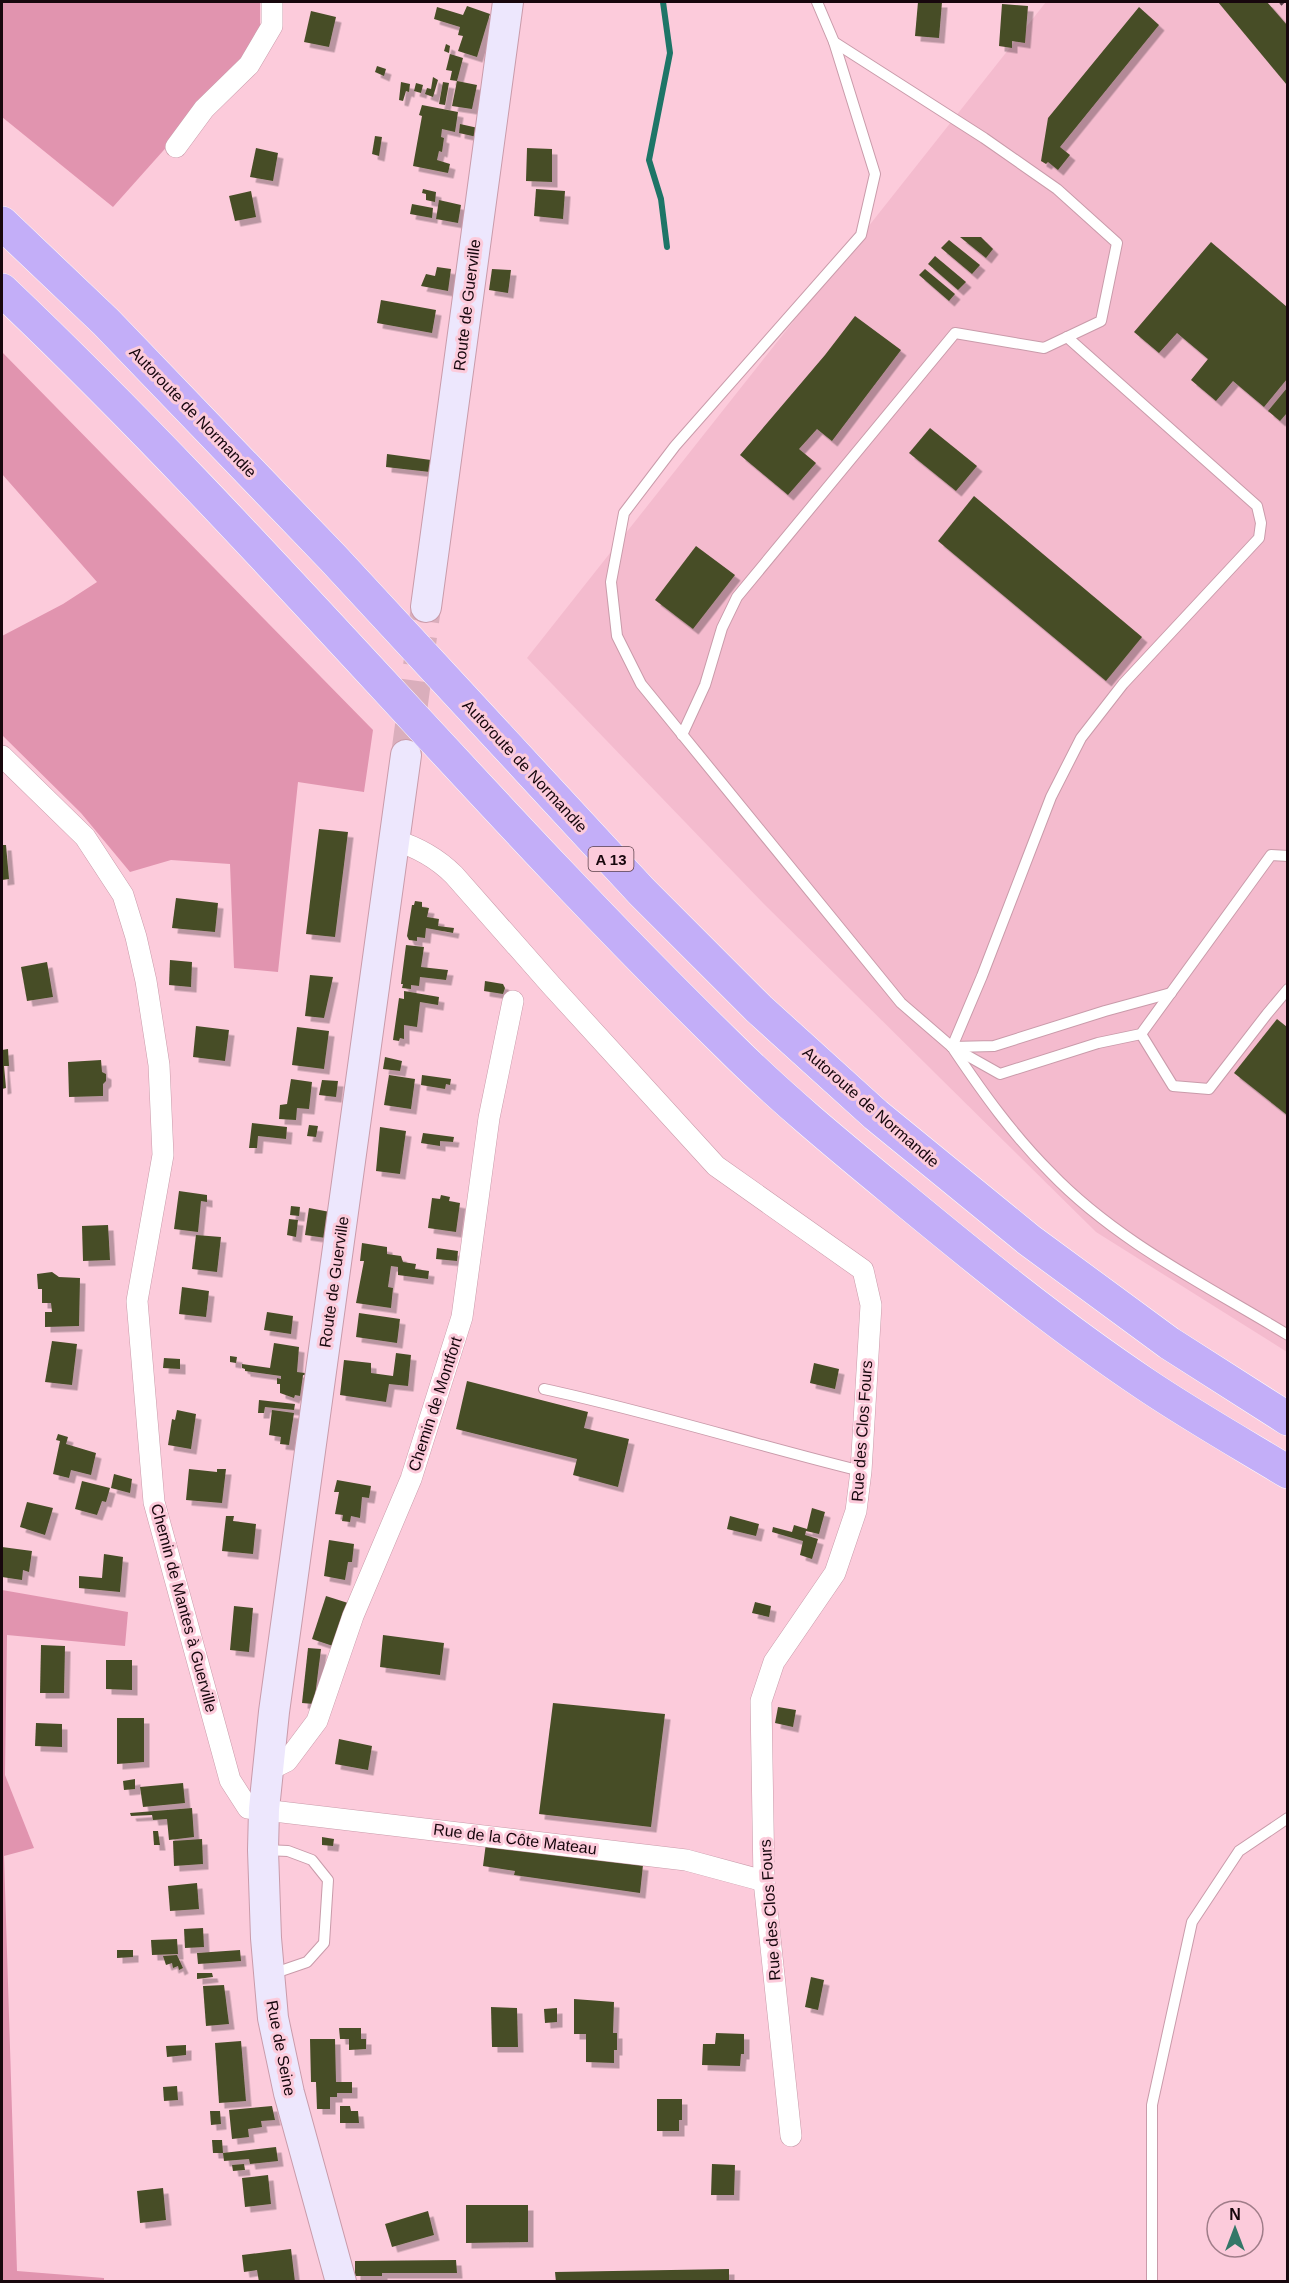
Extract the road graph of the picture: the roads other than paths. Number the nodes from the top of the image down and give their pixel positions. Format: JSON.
{"nodes":[{"id":1,"x":272,"y":2,"type":"edge"},
{"id":2,"x":508,"y":2,"type":"edge"},
{"id":3,"x":817,"y":2,"type":"edge"},
{"id":4,"x":834,"y":42,"type":"junction"},
{"id":5,"x":176,"y":147,"type":"dead end"},
{"id":6,"x":2,"y":223,"type":"edge"},
{"id":7,"x":2,"y":290,"type":"edge"},
{"id":8,"x":1067,"y":337,"type":"junction"},
{"id":9,"x":426,"y":608,"type":"tunnel mouth"},
{"id":10,"x":682,"y":735,"type":"junction"},
{"id":11,"x":406,"y":755,"type":"tunnel mouth"},
{"id":12,"x":2,"y":756,"type":"edge"},
{"id":13,"x":394,"y":840,"type":"junction"},
{"id":14,"x":1287,"y":856,"type":"edge"},
{"id":15,"x":1287,"y":989,"type":"edge"},
{"id":16,"x":1171,"y":993,"type":"junction"},
{"id":17,"x":513,"y":1001,"type":"dead end"},
{"id":18,"x":1141,"y":1034,"type":"junction"},
{"id":19,"x":952,"y":1047,"type":"junction"},
{"id":20,"x":1287,"y":1335,"type":"edge"},
{"id":21,"x":544,"y":1389,"type":"dead end"},
{"id":22,"x":1287,"y":1419,"type":"edge"},
{"id":23,"x":861,"y":1471,"type":"junction"},
{"id":24,"x":1287,"y":1472,"type":"edge"},
{"id":25,"x":267,"y":1771,"type":"junction"},
{"id":26,"x":264,"y":1809,"type":"junction"},
{"id":27,"x":1287,"y":1818,"type":"edge"},
{"id":28,"x":263,"y":1850,"type":"junction"},
{"id":29,"x":764,"y":1881,"type":"junction"},
{"id":30,"x":269,"y":1976,"type":"junction"},
{"id":31,"x":791,"y":2136,"type":"dead end"},
{"id":32,"x":341,"y":2282,"type":"edge"},
{"id":33,"x":1152,"y":2282,"type":"edge"}],
"edges":[{"from":1,"to":5,"type":"street"},
{"from":2,"to":9,"type":"street","name":"Route de Guerville"},
{"from":3,"to":4,"type":"lane"},
{"from":4,"to":8,"type":"lane"},
{"from":4,"to":10,"type":"lane"},
{"from":6,"to":22,"type":"highway","name":"Autoroute de Normandie","number":"A 13"},
{"from":7,"to":24,"type":"highway","number":"A 13"},
{"from":8,"to":10,"type":"lane"},
{"from":8,"to":19,"type":"lane"},
{"from":10,"to":19,"type":"lane"},
{"from":11,"to":13,"type":"street","name":"Route de Guerville"},
{"from":12,"to":26,"type":"street","name":"Chemin de Mantes à Guerville"},
{"from":13,"to":23,"type":"street","name":"Rue des Clos Fours"},
{"from":13,"to":25,"type":"street","name":"Route de Guerville"},
{"from":14,"to":16,"type":"lane"},
{"from":15,"to":18,"type":"lane"},
{"from":16,"to":18,"type":"lane"},
{"from":16,"to":19,"type":"lane"},
{"from":17,"to":25,"type":"street","name":"Chemin de Montfort"},
{"from":18,"to":19,"type":"lane"},
{"from":19,"to":20,"type":"lane"},
{"from":21,"to":23,"type":"lane"},
{"from":23,"to":29,"type":"street","name":"Rue des Clos Fours"},
{"from":25,"to":26,"type":"street","name":"Route de Guerville"},
{"from":26,"to":28,"type":"street","name":"Rue de Seine"},
{"from":26,"to":29,"type":"street","name":"Rue de la Côte Mateau"},
{"from":27,"to":33,"type":"lane"},
{"from":28,"to":30,"type":"street","name":"Rue de Seine"},
{"from":28,"to":30,"type":"lane"},
{"from":29,"to":31,"type":"street","name":"Rue des Clos Fours"},
{"from":30,"to":32,"type":"street","name":"Rue de Seine"}]}
